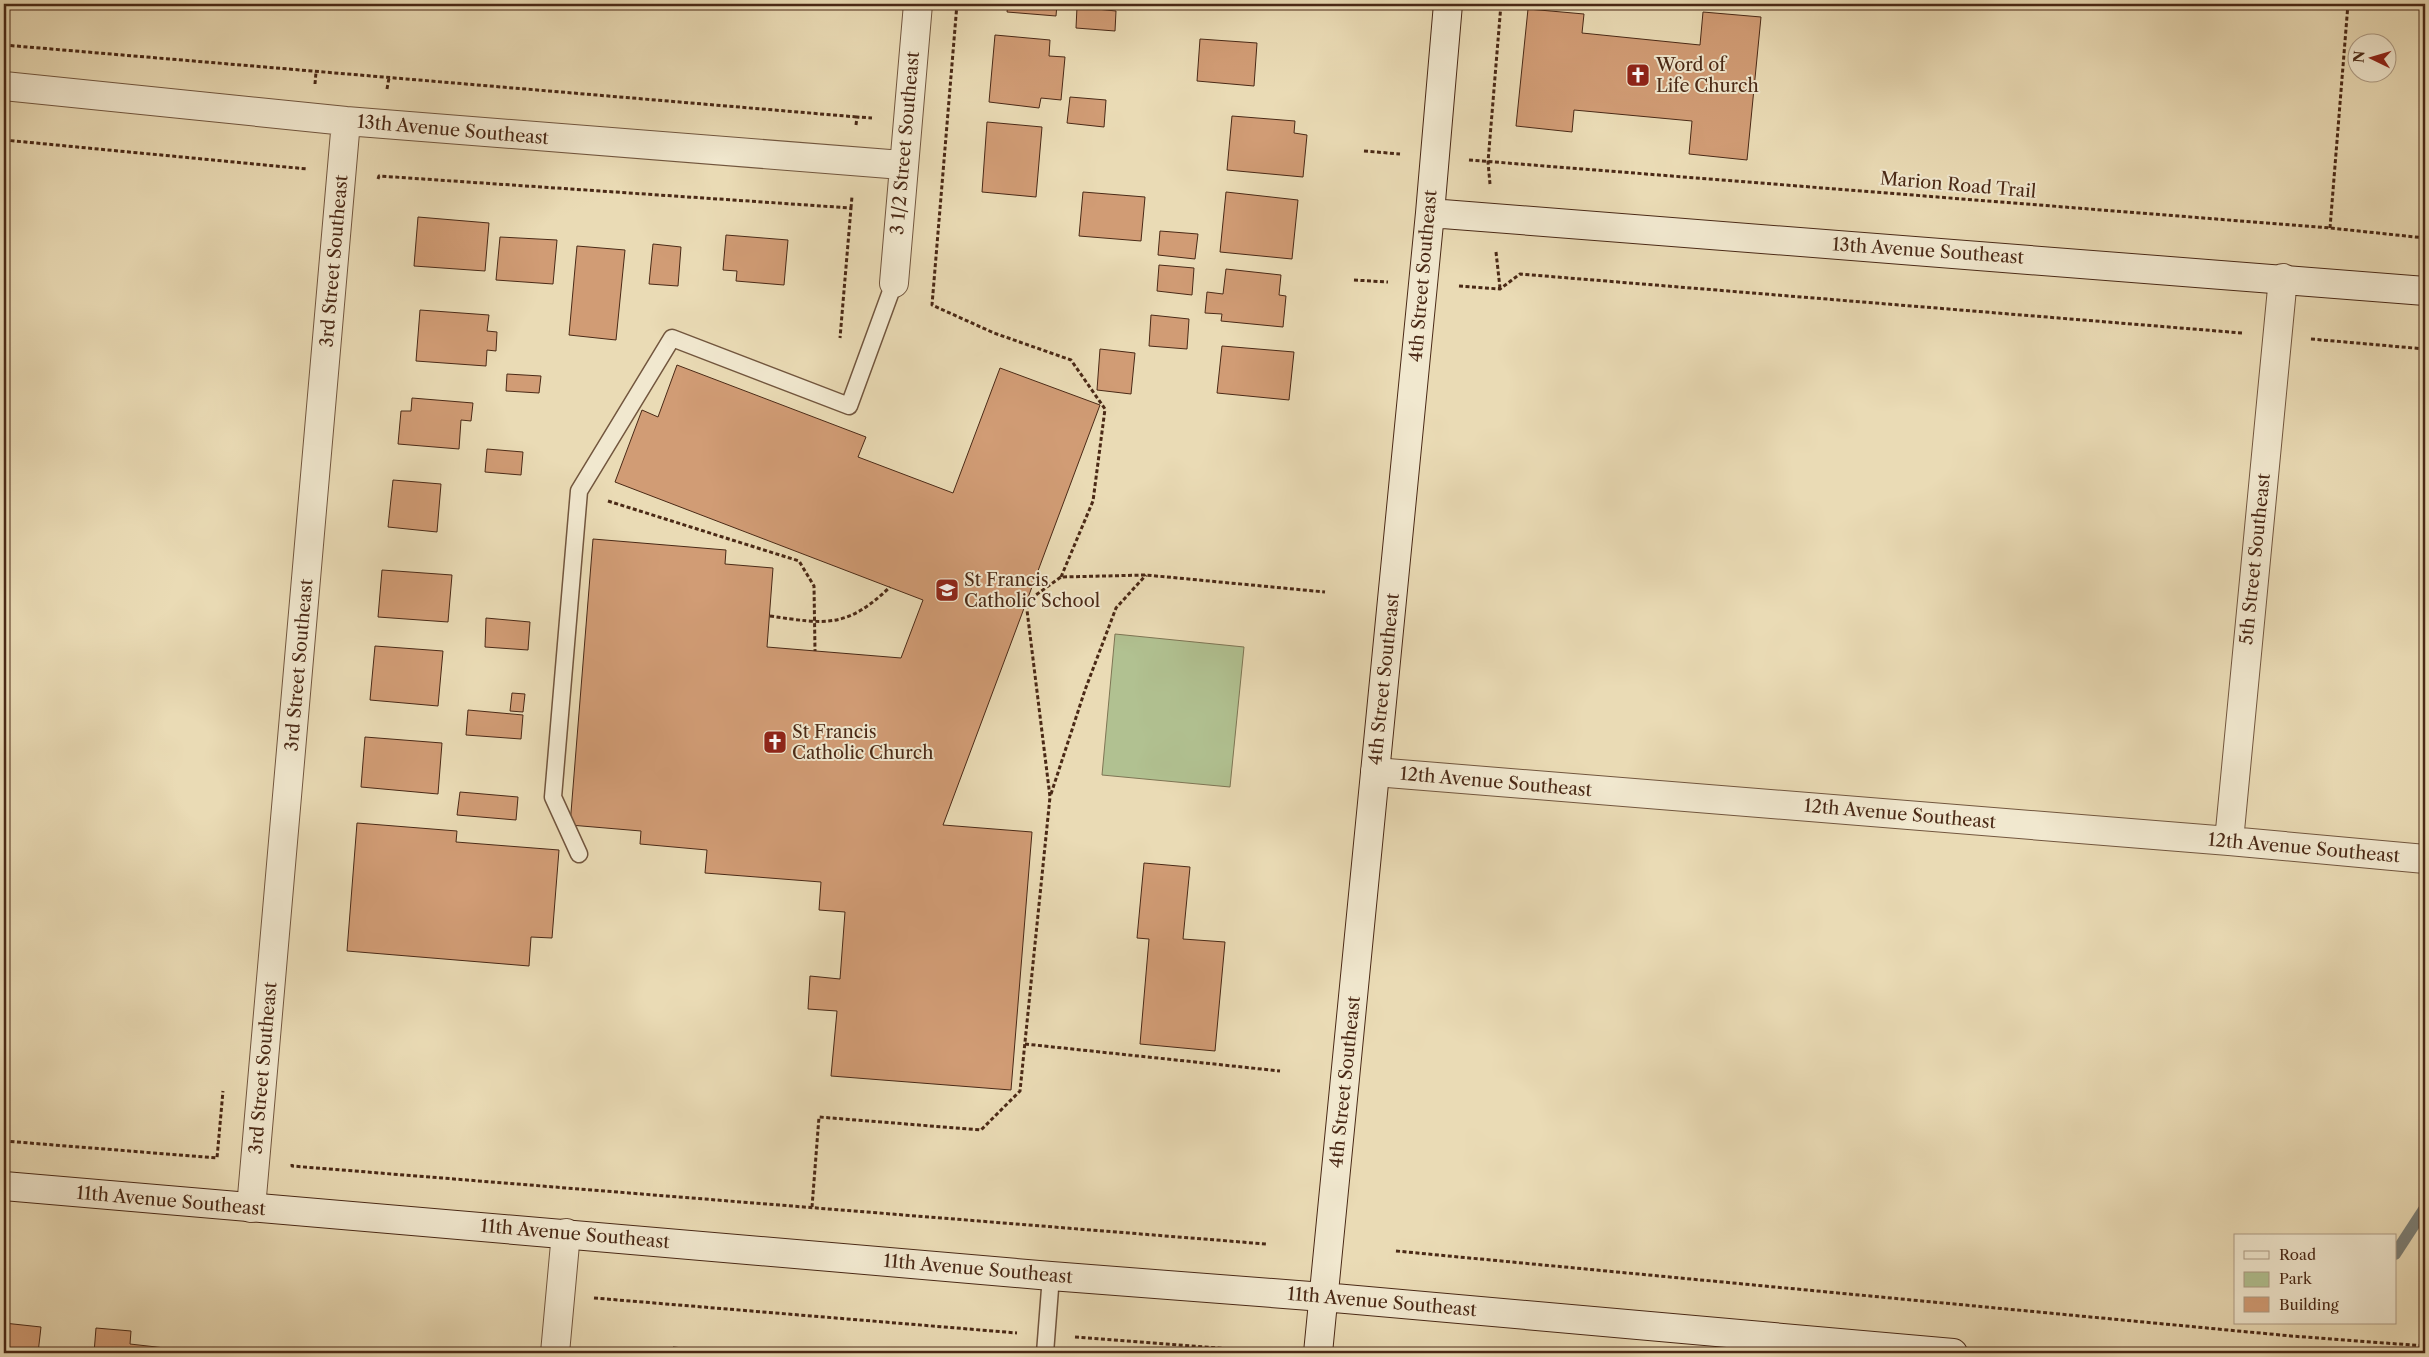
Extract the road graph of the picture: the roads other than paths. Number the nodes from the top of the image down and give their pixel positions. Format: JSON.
{"nodes":[{"id":1,"x":918,"y":4,"type":"edge"},
{"id":2,"x":1448,"y":4,"type":"edge"},
{"id":3,"x":4,"y":86,"type":"edge"},
{"id":4,"x":346,"y":121,"type":"junction"},
{"id":5,"x":902,"y":165,"type":"junction"},
{"id":6,"x":1430,"y":213,"type":"junction"},
{"id":7,"x":2283,"y":278,"type":"junction"},
{"id":8,"x":894,"y":283,"type":"joint"},
{"id":9,"x":2425,"y":291,"type":"edge"},
{"id":10,"x":1375,"y":772,"type":"junction"},
{"id":11,"x":2229,"y":841,"type":"junction"},
{"id":12,"x":579,"y":854,"type":"dead end"},
{"id":13,"x":2425,"y":859,"type":"edge"},
{"id":14,"x":4,"y":1186,"type":"edge"},
{"id":15,"x":251,"y":1208,"type":"junction"},
{"id":16,"x":566,"y":1233,"type":"junction"},
{"id":17,"x":1051,"y":1276,"type":"junction"},
{"id":18,"x":1323,"y":1296,"type":"junction"},
{"id":19,"x":555,"y":1353,"type":"edge"},
{"id":20,"x":1045,"y":1353,"type":"edge"},
{"id":21,"x":1318,"y":1353,"type":"edge"},
{"id":22,"x":1953,"y":1353,"type":"edge"}],
"edges":[{"from":1,"to":5,"type":"street","name":"3 1/2 Street Southeast"},
{"from":2,"to":6,"type":"street","name":"4th Street Southeast"},
{"from":3,"to":4,"type":"street","name":"13th Avenue Southeast"},
{"from":4,"to":5,"type":"street","name":"13th Avenue Southeast"},
{"from":4,"to":15,"type":"street","name":"3rd Street Southeast"},
{"from":5,"to":8,"type":"street","name":"3 1/2 Street Southeast"},
{"from":6,"to":7,"type":"street","name":"13th Avenue Southeast"},
{"from":6,"to":10,"type":"street","name":"4th Street Southeast"},
{"from":7,"to":9,"type":"street","name":"13th Avenue Southeast"},
{"from":7,"to":11,"type":"street","name":"5th Street Southeast"},
{"from":8,"to":12,"type":"lane"},
{"from":10,"to":11,"type":"street","name":"12th Avenue Southeast"},
{"from":10,"to":18,"type":"street","name":"4th Street Southeast"},
{"from":11,"to":13,"type":"street","name":"12th Avenue Southeast"},
{"from":14,"to":15,"type":"street","name":"11th Avenue Southeast"},
{"from":15,"to":16,"type":"street","name":"11th Avenue Southeast"},
{"from":16,"to":17,"type":"street","name":"11th Avenue Southeast"},
{"from":16,"to":19,"type":"street"},
{"from":17,"to":18,"type":"street","name":"11th Avenue Southeast"},
{"from":17,"to":20,"type":"lane"},
{"from":18,"to":21,"type":"street","name":"4th Street Southeast"},
{"from":18,"to":22,"type":"street","name":"11th Avenue Southeast"}]}
